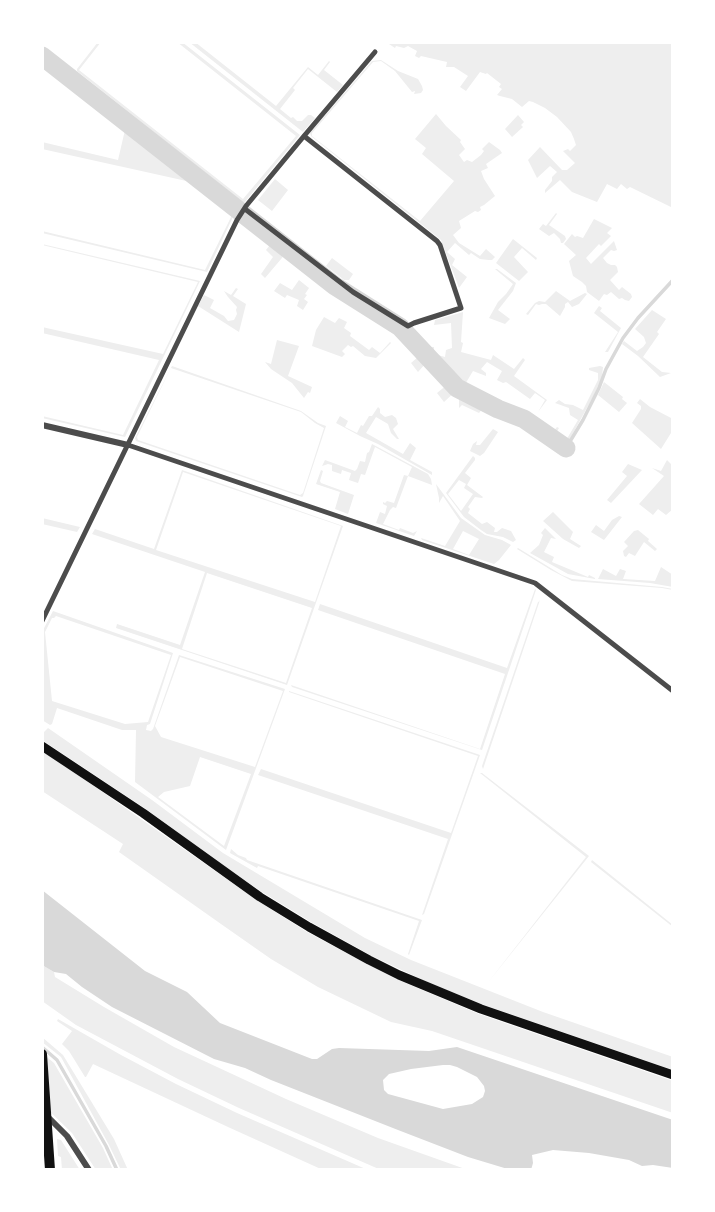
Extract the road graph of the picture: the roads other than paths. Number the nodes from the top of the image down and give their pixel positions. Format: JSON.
{"nodes":[{"id":1,"x":375,"y":52,"type":"dead end"},
{"id":2,"x":304,"y":136,"type":"junction"},
{"id":3,"x":243,"y":212,"type":"junction"},
{"id":4,"x":42,"y":425,"type":"edge"},
{"id":5,"x":128,"y":445,"type":"junction"},
{"id":6,"x":42,"y":621,"type":"edge"},
{"id":7,"x":673,"y":691,"type":"edge"},
{"id":8,"x":42,"y":746,"type":"edge"},
{"id":9,"x":42,"y":1054,"type":"edge"},
{"id":10,"x":673,"y":1075,"type":"edge"},
{"id":11,"x":42,"y":1112,"type":"edge"},
{"id":12,"x":50,"y":1170,"type":"edge"},
{"id":13,"x":89,"y":1170,"type":"edge"}],
"edges":[{"from":1,"to":2,"type":"street"},
{"from":2,"to":3,"type":"street"},
{"from":2,"to":3,"type":"street"},
{"from":3,"to":5,"type":"street"},
{"from":4,"to":5,"type":"street"},
{"from":5,"to":6,"type":"street"},
{"from":5,"to":7,"type":"street"},
{"from":8,"to":10,"type":"highway"},
{"from":9,"to":12,"type":"highway"},
{"from":11,"to":13,"type":"street"}]}
